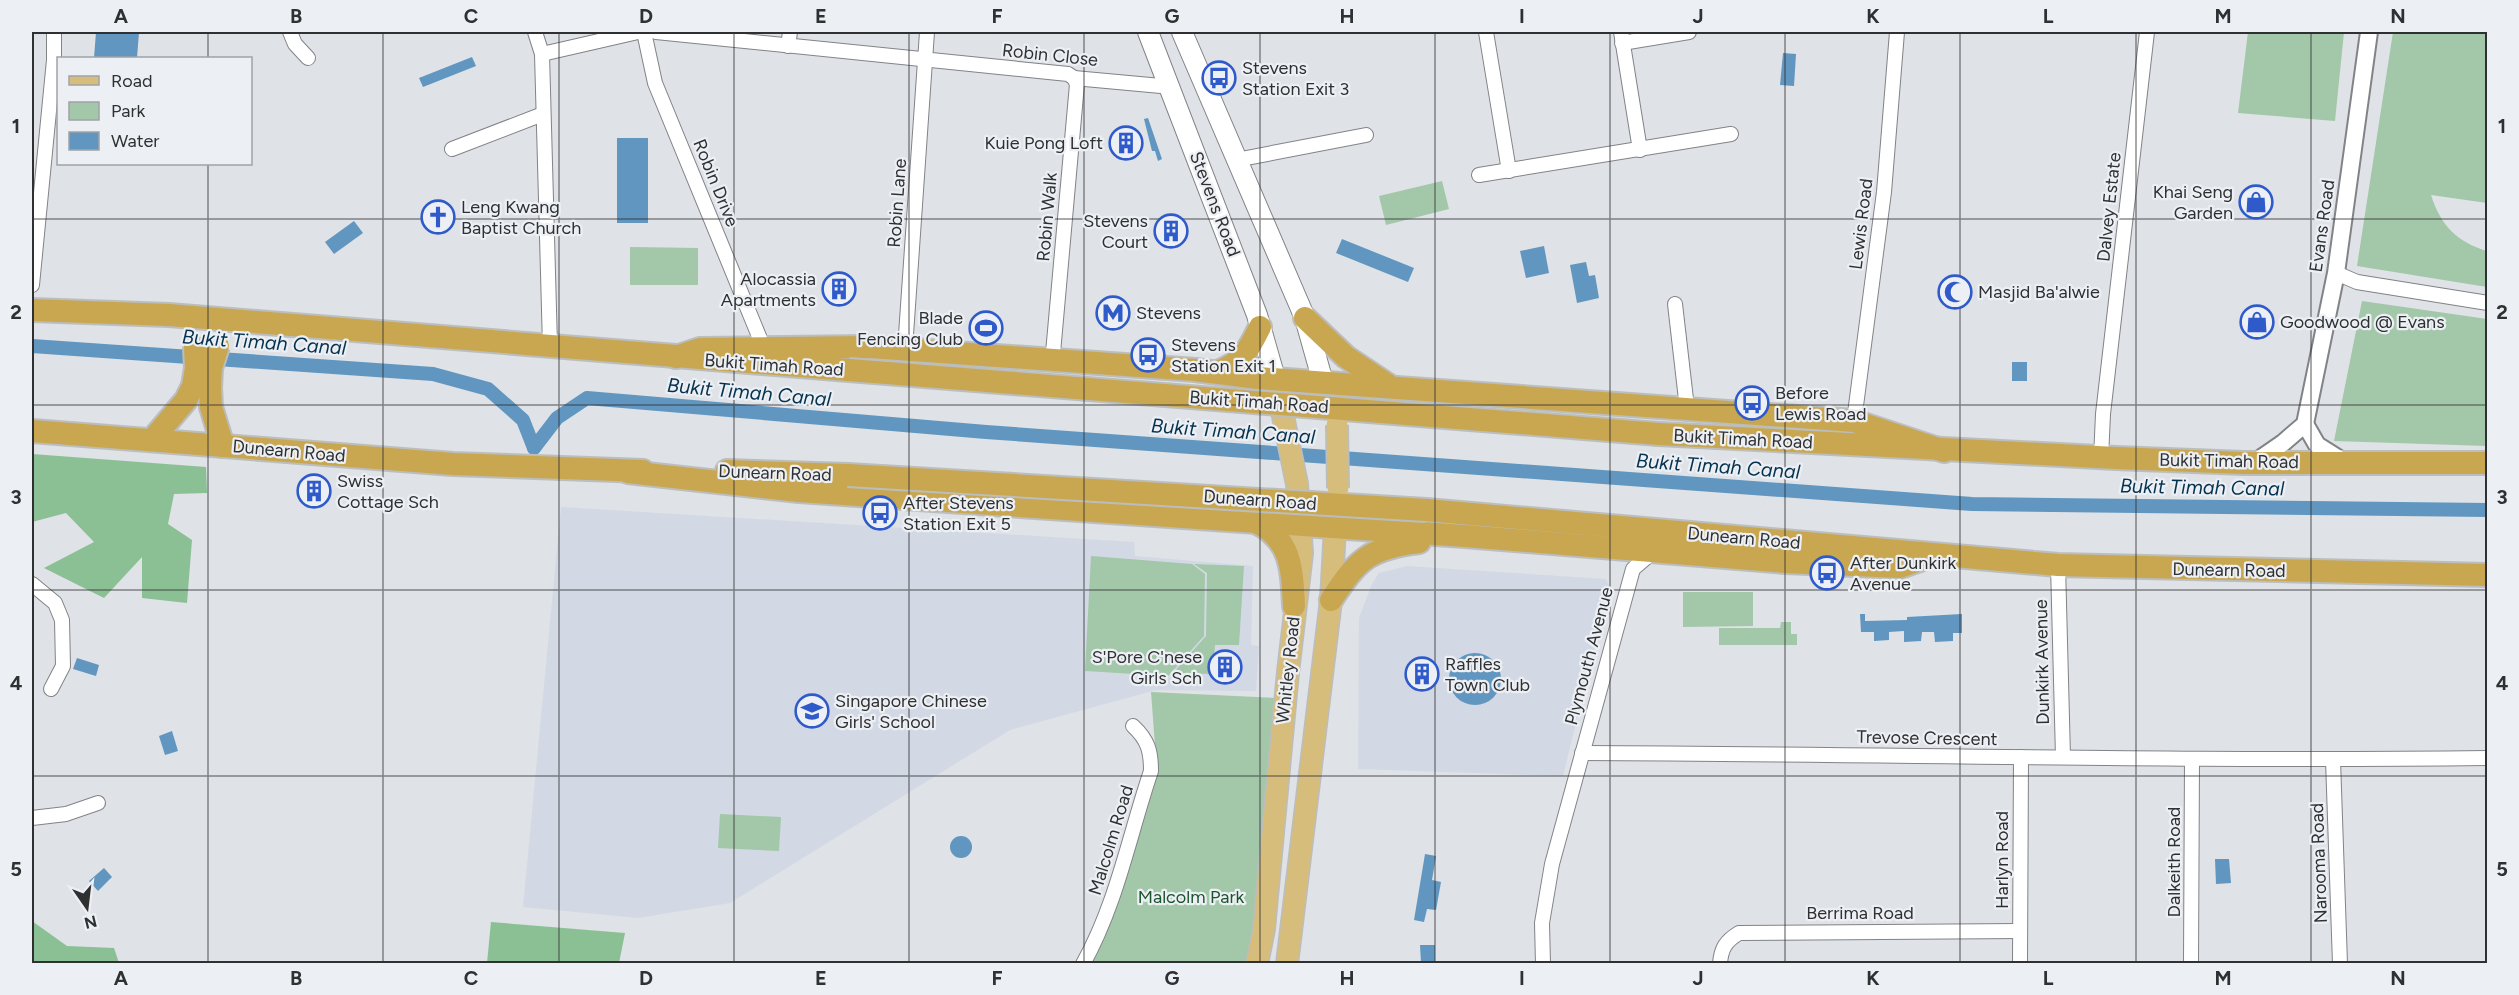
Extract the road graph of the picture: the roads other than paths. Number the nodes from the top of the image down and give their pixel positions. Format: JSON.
{"nodes":[{"id":1,"x":54,"y":32,"type":"edge"},
{"id":2,"x":290,"y":32,"type":"edge"},
{"id":3,"x":535,"y":32,"type":"edge"},
{"id":4,"x":638,"y":32,"type":"edge"},
{"id":5,"x":644,"y":32,"type":"edge"},
{"id":6,"x":656,"y":32,"type":"edge"},
{"id":7,"x":790,"y":32,"type":"edge"},
{"id":8,"x":927,"y":32,"type":"edge"},
{"id":9,"x":1148,"y":32,"type":"edge"},
{"id":10,"x":1182,"y":32,"type":"edge"},
{"id":11,"x":1486,"y":32,"type":"edge"},
{"id":12,"x":1689,"y":32,"type":"edge"},
{"id":13,"x":1897,"y":32,"type":"edge"},
{"id":14,"x":2147,"y":32,"type":"edge"},
{"id":15,"x":2369,"y":32,"type":"edge"},
{"id":16,"x":1622,"y":37,"type":"edge"},
{"id":17,"x":788,"y":46,"type":"junction"},
{"id":18,"x":542,"y":54,"type":"junction"},
{"id":19,"x":308,"y":57,"type":"dead end"},
{"id":20,"x":924,"y":60,"type":"junction"},
{"id":21,"x":1074,"y":78,"type":"junction"},
{"id":22,"x":1172,"y":87,"type":"junction"},
{"id":23,"x":543,"y":114,"type":"junction"},
{"id":24,"x":1731,"y":134,"type":"dead end"},
{"id":25,"x":1366,"y":135,"type":"dead end"},
{"id":26,"x":452,"y":149,"type":"dead end"},
{"id":27,"x":1640,"y":150,"type":"junction"},
{"id":28,"x":1236,"y":159,"type":"junction"},
{"id":29,"x":1509,"y":171,"type":"junction"},
{"id":30,"x":1479,"y":175,"type":"dead end"},
{"id":31,"x":2336,"y":273,"type":"junction"},
{"id":32,"x":32,"y":285,"type":"edge"},
{"id":33,"x":2487,"y":303,"type":"edge"},
{"id":34,"x":1675,"y":304,"type":"dead end"},
{"id":35,"x":32,"y":310,"type":"edge"},
{"id":36,"x":169,"y":315,"type":"junction"},
{"id":37,"x":1305,"y":318,"type":"junction"},
{"id":38,"x":258,"y":323,"type":"junction"},
{"id":39,"x":1260,"y":327,"type":"junction"},
{"id":40,"x":207,"y":346,"type":"junction"},
{"id":41,"x":550,"y":346,"type":"junction"},
{"id":42,"x":763,"y":346,"type":"junction"},
{"id":43,"x":904,"y":349,"type":"junction"},
{"id":44,"x":676,"y":357,"type":"junction"},
{"id":45,"x":1050,"y":359,"type":"junction"},
{"id":46,"x":1218,"y":372,"type":"junction"},
{"id":47,"x":1275,"y":378,"type":"junction"},
{"id":48,"x":1323,"y":382,"type":"junction"},
{"id":49,"x":202,"y":387,"type":"junction"},
{"id":50,"x":1394,"y":388,"type":"junction"},
{"id":51,"x":1687,"y":408,"type":"junction"},
{"id":52,"x":1854,"y":421,"type":"junction"},
{"id":53,"x":2305,"y":424,"type":"junction"},
{"id":54,"x":32,"y":431,"type":"edge"},
{"id":55,"x":152,"y":440,"type":"junction"},
{"id":56,"x":223,"y":446,"type":"junction"},
{"id":57,"x":1944,"y":451,"type":"junction"},
{"id":58,"x":2101,"y":458,"type":"junction"},
{"id":59,"x":2254,"y":462,"type":"junction"},
{"id":60,"x":2347,"y":463,"type":"junction"},
{"id":61,"x":2487,"y":463,"type":"edge"},
{"id":62,"x":628,"y":472,"type":"junction"},
{"id":63,"x":1254,"y":521,"type":"junction"},
{"id":64,"x":1302,"y":527,"type":"junction"},
{"id":65,"x":1335,"y":529,"type":"junction"},
{"id":66,"x":1466,"y":536,"type":"junction"},
{"id":67,"x":1652,"y":540,"type":"junction"},
{"id":68,"x":1630,"y":559,"type":"junction"},
{"id":69,"x":2058,"y":565,"type":"junction"},
{"id":70,"x":2487,"y":575,"type":"edge"},
{"id":71,"x":32,"y":584,"type":"edge"},
{"id":72,"x":1330,"y":600,"type":"junction"},
{"id":73,"x":1294,"y":606,"type":"junction"},
{"id":74,"x":51,"y":689,"type":"dead end"},
{"id":75,"x":1133,"y":726,"type":"dead end"},
{"id":76,"x":1582,"y":753,"type":"junction"},
{"id":77,"x":2063,"y":757,"type":"junction"},
{"id":78,"x":2021,"y":758,"type":"junction"},
{"id":79,"x":2487,"y":758,"type":"edge"},
{"id":80,"x":2192,"y":760,"type":"junction"},
{"id":81,"x":2333,"y":760,"type":"junction"},
{"id":82,"x":98,"y":803,"type":"dead end"},
{"id":83,"x":32,"y":818,"type":"edge"},
{"id":84,"x":2020,"y":931,"type":"junction"},
{"id":85,"x":1083,"y":963,"type":"edge"},
{"id":86,"x":1257,"y":963,"type":"edge"},
{"id":87,"x":1287,"y":963,"type":"edge"},
{"id":88,"x":1543,"y":963,"type":"edge"},
{"id":89,"x":1720,"y":963,"type":"edge"},
{"id":90,"x":2020,"y":963,"type":"edge"},
{"id":91,"x":2191,"y":963,"type":"edge"},
{"id":92,"x":2340,"y":963,"type":"edge"}],
"edges":[{"from":1,"to":32,"type":"street"},
{"from":2,"to":19,"type":"street"},
{"from":3,"to":18,"type":"street"},
{"from":4,"to":18,"type":"street"},
{"from":5,"to":42,"type":"street","name":"Robin Drive"},
{"from":6,"to":17,"type":"street","name":"Robin Close"},
{"from":7,"to":17,"type":"street"},
{"from":8,"to":20,"type":"street"},
{"from":9,"to":22,"type":"main road","name":"Stevens Road"},
{"from":10,"to":28,"type":"main road","name":"Stevens Road"},
{"from":11,"to":29,"type":"street"},
{"from":12,"to":16,"type":"street"},
{"from":13,"to":52,"type":"street","name":"Lewis Road"},
{"from":14,"to":58,"type":"street","name":"Dalvey Estate"},
{"from":15,"to":31,"type":"street","name":"Evans Road"},
{"from":16,"to":27,"type":"street"},
{"from":17,"to":20,"type":"street","name":"Robin Close"},
{"from":18,"to":23,"type":"street"},
{"from":20,"to":21,"type":"street","name":"Robin Close"},
{"from":20,"to":43,"type":"street","name":"Robin Lane"},
{"from":21,"to":22,"type":"street","name":"Robin Close"},
{"from":21,"to":45,"type":"street","name":"Robin Walk"},
{"from":22,"to":39,"type":"main road","name":"Stevens Road"},
{"from":23,"to":26,"type":"street"},
{"from":23,"to":41,"type":"street"},
{"from":24,"to":27,"type":"street"},
{"from":25,"to":28,"type":"street","name":"Stevens Road"},
{"from":27,"to":29,"type":"street"},
{"from":28,"to":37,"type":"main road","name":"Stevens Road"},
{"from":29,"to":30,"type":"street"},
{"from":31,"to":33,"type":"street"},
{"from":31,"to":53,"type":"street","name":"Evans Road"},
{"from":34,"to":51,"type":"street","name":"Bukit Timah Road"},
{"from":35,"to":36,"type":"highway","name":"Bukit Timah Road"},
{"from":36,"to":38,"type":"highway","name":"Bukit Timah Road"},
{"from":36,"to":40,"type":"highway"},
{"from":37,"to":48,"type":"main road","name":"Stevens Road"},
{"from":37,"to":50,"type":"highway"},
{"from":38,"to":40,"type":"highway"},
{"from":38,"to":41,"type":"highway","name":"Bukit Timah Road"},
{"from":39,"to":46,"type":"highway"},
{"from":39,"to":47,"type":"main road","name":"Stevens Road"},
{"from":40,"to":49,"type":"highway","bridge":true},
{"from":41,"to":44,"type":"highway","name":"Bukit Timah Road"},
{"from":42,"to":43,"type":"highway"},
{"from":42,"to":44,"type":"highway"},
{"from":43,"to":45,"type":"highway"},
{"from":44,"to":57,"type":"highway","name":"Bukit Timah Road","bridge":true},
{"from":45,"to":46,"type":"highway"},
{"from":46,"to":47,"type":"highway"},
{"from":47,"to":48,"type":"highway"},
{"from":47,"to":64,"type":"main road","name":"Whitley Road"},
{"from":48,"to":50,"type":"highway"},
{"from":48,"to":65,"type":"main road","name":"Whitley Road","bridge":true},
{"from":49,"to":55,"type":"highway"},
{"from":49,"to":56,"type":"highway"},
{"from":50,"to":51,"type":"highway"},
{"from":51,"to":52,"type":"highway"},
{"from":52,"to":57,"type":"highway"},
{"from":53,"to":59,"type":"street"},
{"from":53,"to":60,"type":"street"},
{"from":54,"to":55,"type":"highway","name":"Dunearn Road"},
{"from":55,"to":56,"type":"highway","name":"Dunearn Road"},
{"from":56,"to":62,"type":"highway","name":"Dunearn Road"},
{"from":57,"to":58,"type":"highway","name":"Bukit Timah Road"},
{"from":58,"to":59,"type":"highway","name":"Bukit Timah Road"},
{"from":59,"to":60,"type":"highway","name":"Bukit Timah Road"},
{"from":60,"to":61,"type":"highway","name":"Bukit Timah Road"},
{"from":62,"to":63,"type":"highway"},
{"from":62,"to":67,"type":"highway","name":"Dunearn Road","bridge":true},
{"from":63,"to":64,"type":"highway"},
{"from":63,"to":73,"type":"highway"},
{"from":64,"to":65,"type":"highway"},
{"from":64,"to":73,"type":"main road","name":"Whitley Road"},
{"from":65,"to":66,"type":"highway"},
{"from":65,"to":72,"type":"main road","name":"Whitley Road"},
{"from":66,"to":68,"type":"highway"},
{"from":66,"to":72,"type":"highway"},
{"from":67,"to":68,"type":"highway"},
{"from":67,"to":69,"type":"highway","name":"Dunearn Road"},
{"from":68,"to":76,"type":"street","name":"Plymouth Avenue"},
{"from":69,"to":70,"type":"highway","name":"Dunearn Road"},
{"from":69,"to":77,"type":"street","name":"Dunkirk Avenue"},
{"from":71,"to":74,"type":"street"},
{"from":72,"to":87,"type":"main road","name":"Whitley Road"},
{"from":73,"to":86,"type":"main road","name":"Whitley Road"},
{"from":75,"to":85,"type":"street","name":"Malcolm Road"},
{"from":76,"to":78,"type":"street","name":"Trevose Crescent"},
{"from":76,"to":88,"type":"street"},
{"from":77,"to":78,"type":"street","name":"Trevose Crescent"},
{"from":77,"to":80,"type":"street","name":"Trevose Crescent"},
{"from":78,"to":84,"type":"street","name":"Harlyn Road"},
{"from":79,"to":81,"type":"street","name":"Trevose Crescent"},
{"from":80,"to":81,"type":"street","name":"Trevose Crescent"},
{"from":80,"to":91,"type":"street","name":"Dalkeith Road"},
{"from":81,"to":92,"type":"street","name":"Narooma Road"},
{"from":82,"to":83,"type":"street"},
{"from":84,"to":89,"type":"street","name":"Berrima Road"},
{"from":84,"to":90,"type":"street","name":"Harlyn Road"}]}
